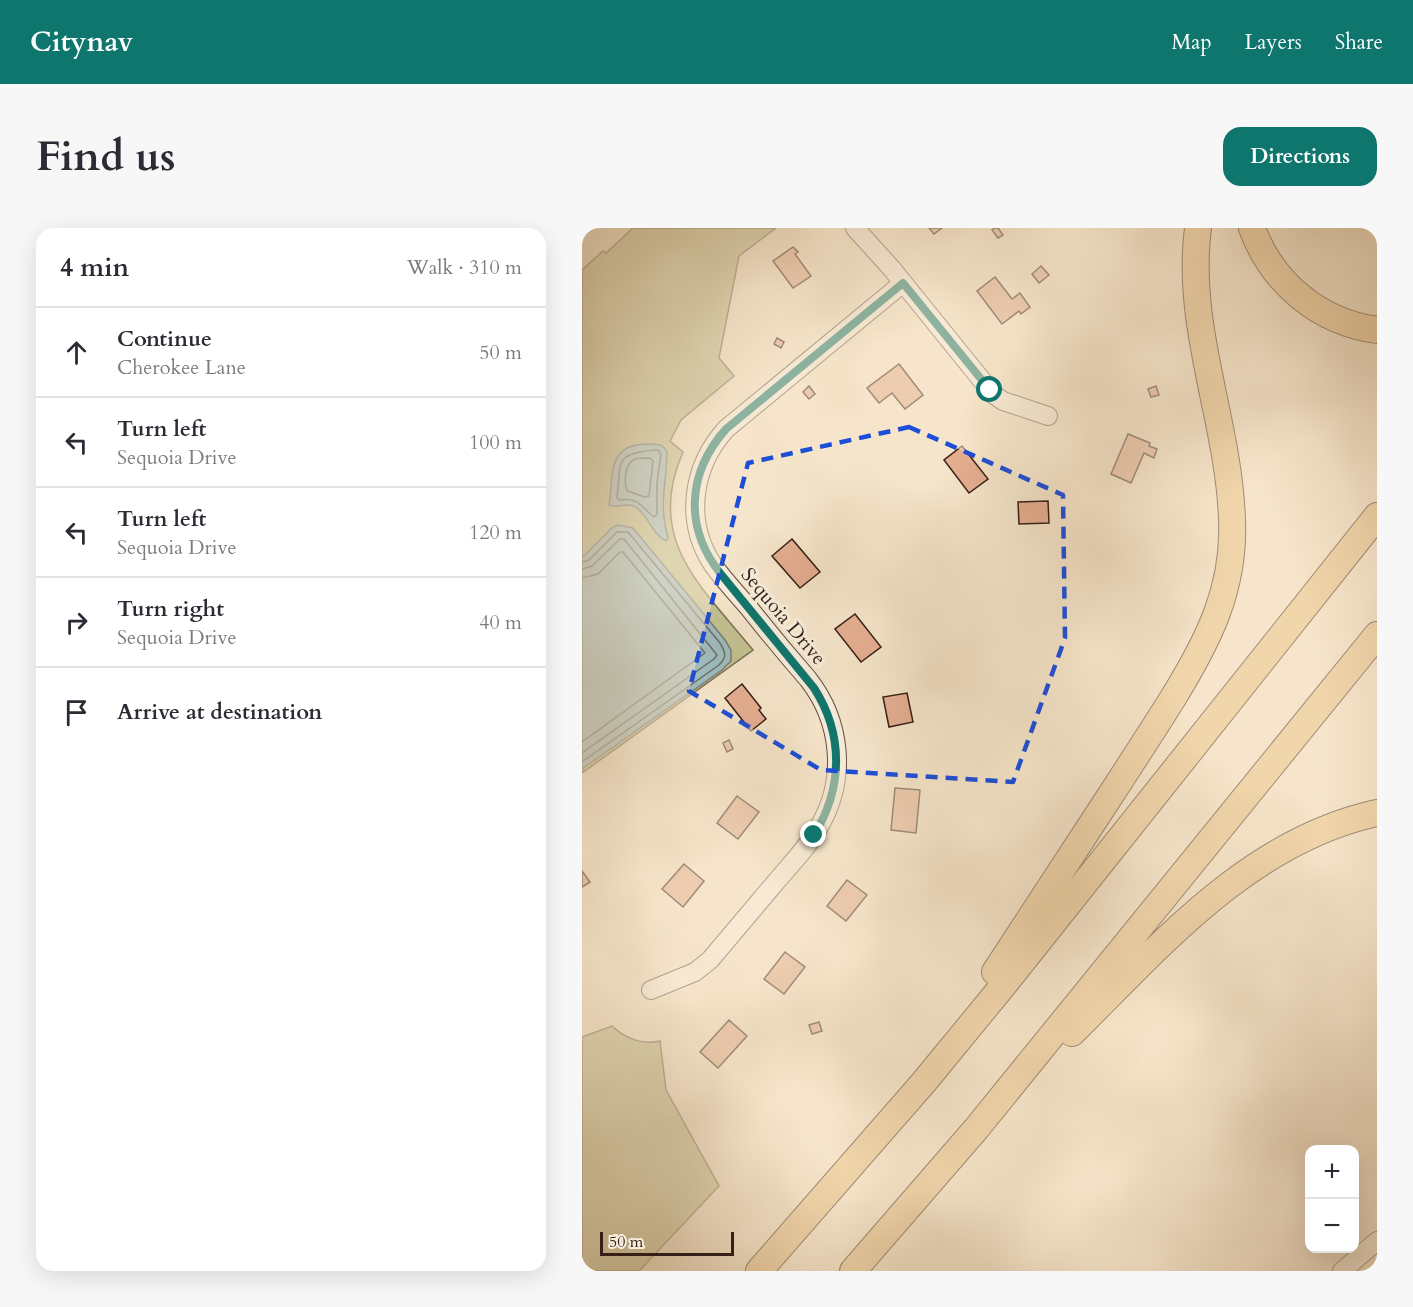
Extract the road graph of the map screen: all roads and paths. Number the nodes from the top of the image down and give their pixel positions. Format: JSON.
{"nodes":[{"id":1,"x":855,"y":228,"type":"edge"},
{"id":2,"x":1198,"y":228,"type":"edge"},
{"id":3,"x":1252,"y":228,"type":"edge"},
{"id":4,"x":903,"y":283,"type":"junction"},
{"id":5,"x":1377,"y":330,"type":"edge"},
{"id":6,"x":1048,"y":416,"type":"dead end"},
{"id":7,"x":1377,"y":516,"type":"edge"},
{"id":8,"x":1377,"y":635,"type":"edge"},
{"id":9,"x":1377,"y":813,"type":"edge"},
{"id":10,"x":651,"y":990,"type":"dead end"},
{"id":11,"x":924,"y":1082,"type":"junction"},
{"id":12,"x":976,"y":1129,"type":"junction"},
{"id":13,"x":1377,"y":1241,"type":"edge"},
{"id":14,"x":759,"y":1271,"type":"edge"},
{"id":15,"x":853,"y":1271,"type":"edge"},
{"id":16,"x":1342,"y":1271,"type":"edge"}],
"edges":[{"from":1,"to":4,"type":"street"},
{"from":2,"to":11,"type":"highway"},
{"from":3,"to":5,"type":"highway"},
{"from":4,"to":6,"type":"street"},
{"from":4,"to":10,"type":"street","name":"Sequoia Drive"},
{"from":7,"to":11,"type":"highway"},
{"from":8,"to":12,"type":"highway"},
{"from":9,"to":12,"type":"highway"},
{"from":11,"to":14,"type":"highway"},
{"from":12,"to":15,"type":"highway"},
{"from":13,"to":16,"type":"street"}]}
